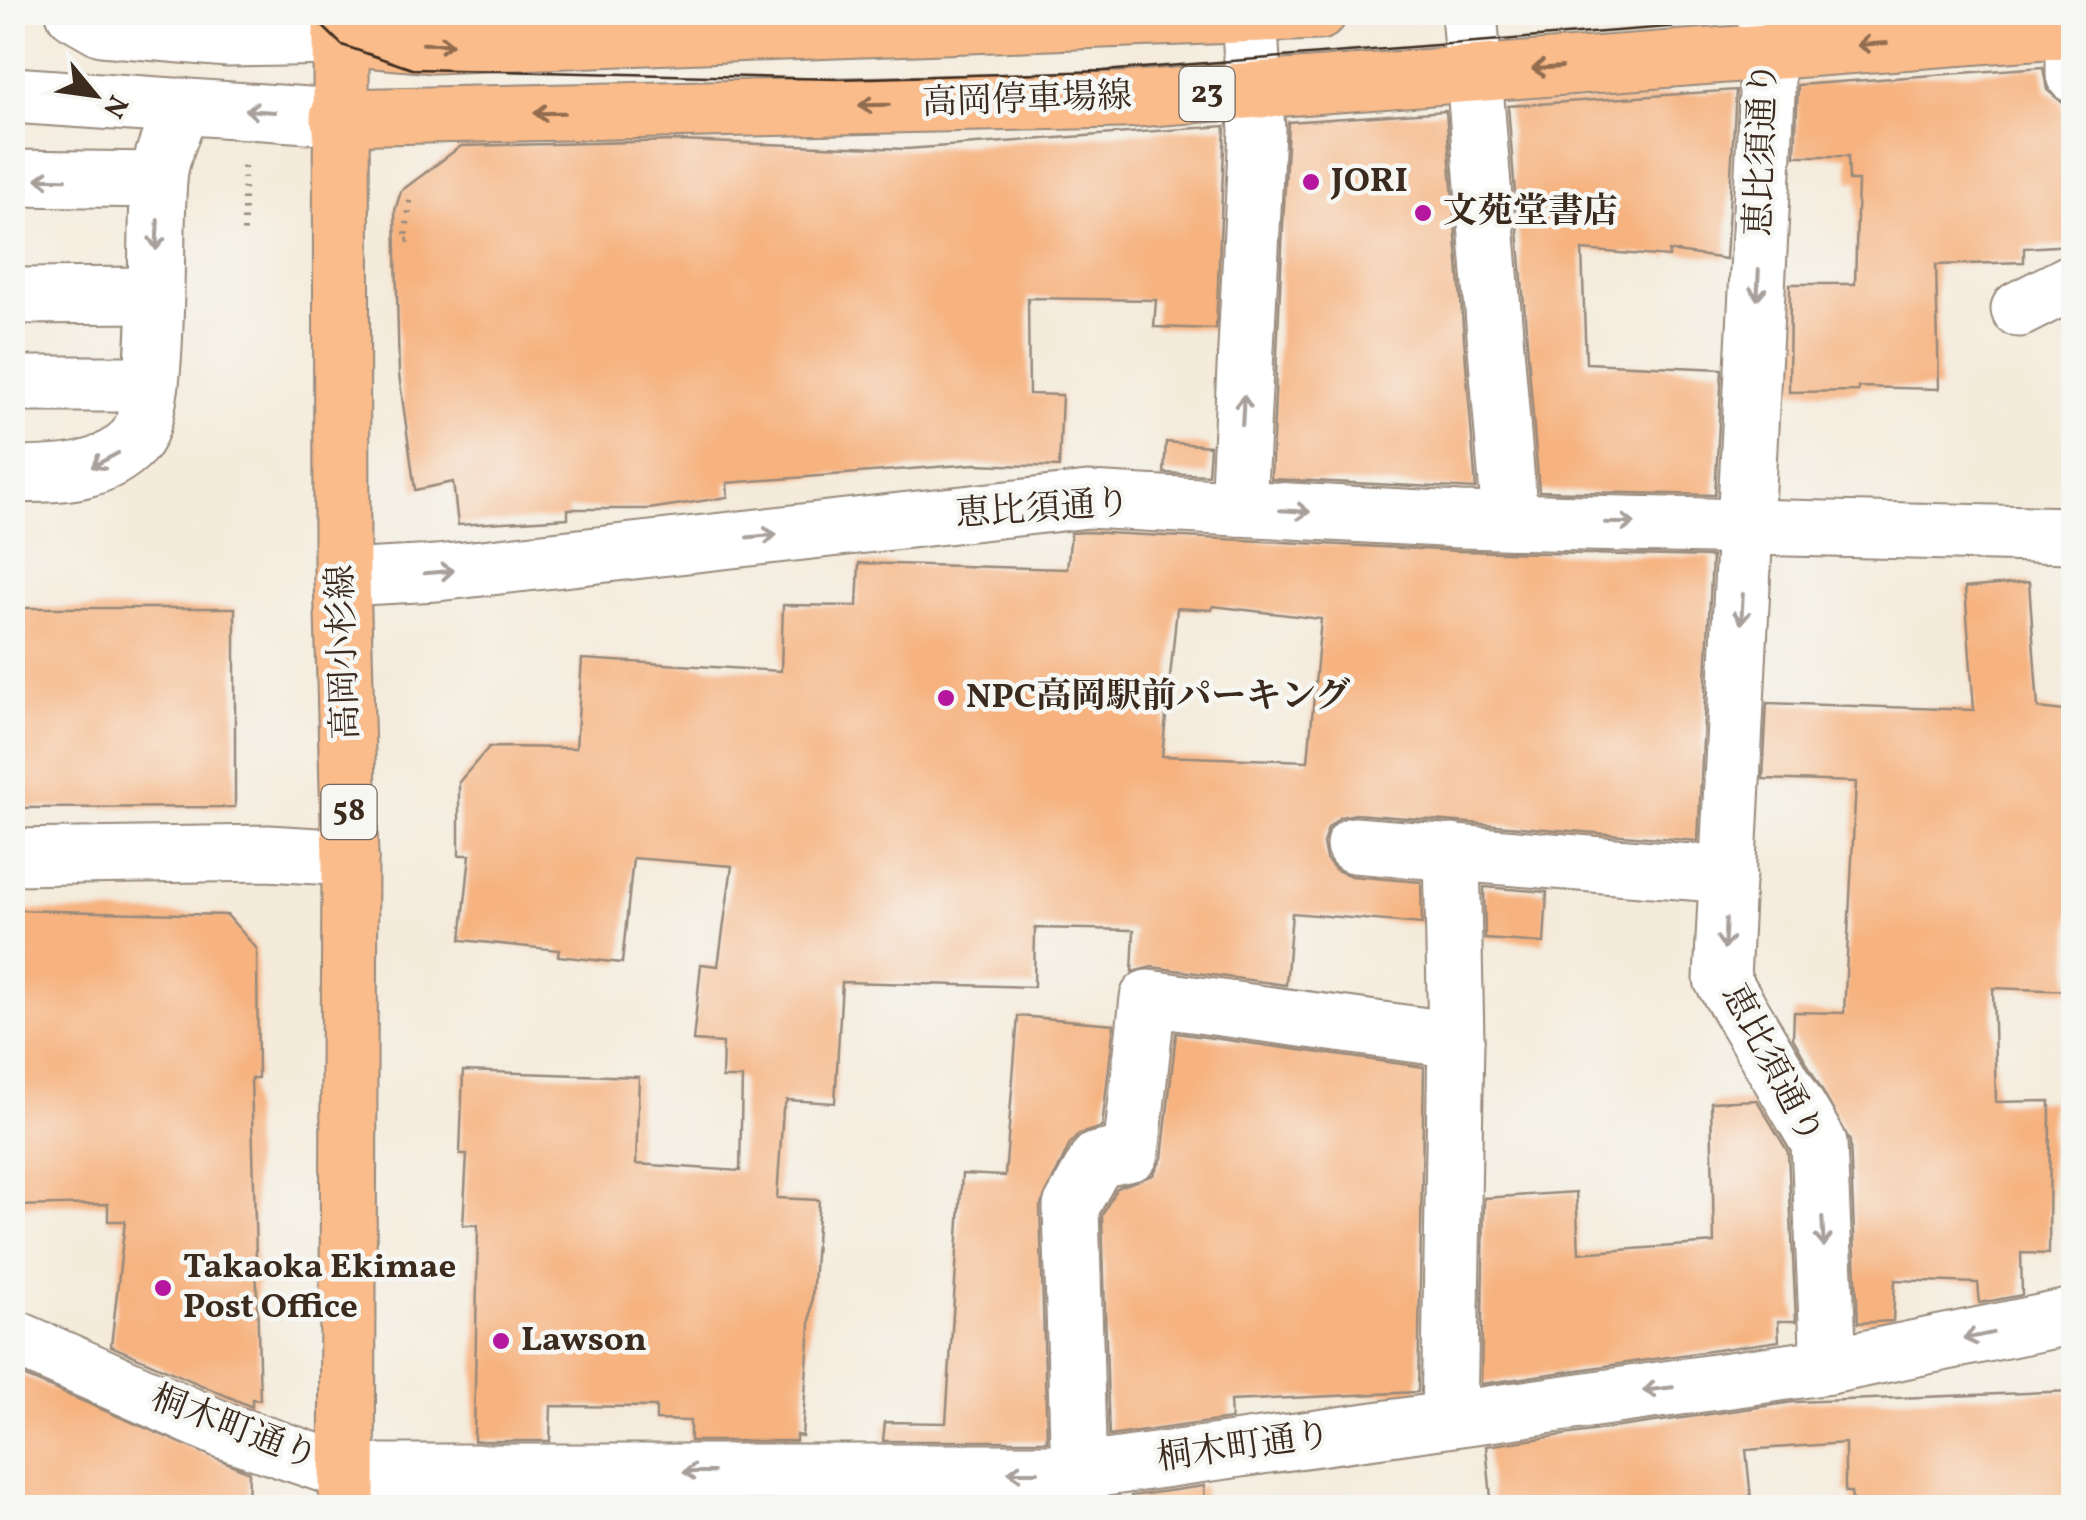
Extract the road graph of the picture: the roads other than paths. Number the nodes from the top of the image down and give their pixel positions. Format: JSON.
{"nodes":[{"id":1,"x":74,"y":12,"type":"edge"},
{"id":2,"x":1319,"y":12,"type":"edge"},
{"id":3,"x":1470,"y":12,"type":"edge"},
{"id":4,"x":1249,"y":18,"type":"junction"},
{"id":5,"x":341,"y":25,"type":"edge"},
{"id":6,"x":2074,"y":29,"type":"edge"},
{"id":7,"x":1766,"y":32,"type":"edge"},
{"id":8,"x":2074,"y":37,"type":"edge"},
{"id":9,"x":1473,"y":74,"type":"junction"},
{"id":10,"x":2074,"y":75,"type":"edge"},
{"id":11,"x":1254,"y":90,"type":"junction"},
{"id":12,"x":12,"y":96,"type":"edge"},
{"id":13,"x":182,"y":106,"type":"junction"},
{"id":14,"x":338,"y":117,"type":"junction"},
{"id":15,"x":12,"y":178,"type":"edge"},
{"id":16,"x":160,"y":180,"type":"junction"},
{"id":17,"x":2074,"y":281,"type":"edge"},
{"id":18,"x":154,"y":295,"type":"junction"},
{"id":19,"x":12,"y":296,"type":"edge"},
{"id":20,"x":2019,"y":309,"type":"dead end"},
{"id":21,"x":12,"y":384,"type":"edge"},
{"id":22,"x":150,"y":384,"type":"junction"},
{"id":23,"x":12,"y":475,"type":"edge"},
{"id":24,"x":1238,"y":508,"type":"junction"},
{"id":25,"x":1510,"y":521,"type":"junction"},
{"id":26,"x":1746,"y":525,"type":"junction"},
{"id":27,"x":2074,"y":536,"type":"edge"},
{"id":28,"x":342,"y":578,"type":"junction"},
{"id":29,"x":1354,"y":845,"type":"dead end"},
{"id":30,"x":1452,"y":852,"type":"junction"},
{"id":31,"x":12,"y":857,"type":"edge"},
{"id":32,"x":350,"y":858,"type":"junction"},
{"id":33,"x":1728,"y":875,"type":"junction"},
{"id":34,"x":1456,"y":1040,"type":"junction"},
{"id":35,"x":2074,"y":1316,"type":"edge"},
{"id":36,"x":12,"y":1336,"type":"edge"},
{"id":37,"x":1829,"y":1366,"type":"junction"},
{"id":38,"x":1449,"y":1418,"type":"junction"},
{"id":39,"x":347,"y":1490,"type":"edge"},
{"id":40,"x":1078,"y":1490,"type":"edge"}],
"edges":[{"from":1,"to":5,"type":"street"},
{"from":2,"to":4,"type":"main road","number":"23"},
{"from":3,"to":9,"type":"street"},
{"from":5,"to":4,"type":"main road","number":"23","one_way":true},
{"from":4,"to":11,"type":"street"},
{"from":5,"to":14,"type":"main road","name":"高岡小杉線","number":"58"},
{"from":6,"to":7,"type":"main road","name":"高岡停車場線","number":"23","one_way":true},
{"from":7,"to":9,"type":"main road","name":"高岡停車場線","number":"23","one_way":true},
{"from":7,"to":26,"type":"street","name":"恵比須通り","one_way":true},
{"from":8,"to":10,"type":"street"},
{"from":9,"to":11,"type":"main road","name":"高岡停車場線","number":"23"},
{"from":9,"to":25,"type":"street"},
{"from":11,"to":14,"type":"main road","name":"高岡停車場線","number":"23","one_way":true},
{"from":24,"to":11,"type":"street","one_way":true},
{"from":12,"to":13,"type":"street"},
{"from":14,"to":13,"type":"street","one_way":true},
{"from":13,"to":16,"type":"street"},
{"from":14,"to":28,"type":"main road","name":"高岡小杉線","number":"58"},
{"from":16,"to":15,"type":"street","one_way":true},
{"from":16,"to":18,"type":"street","one_way":true},
{"from":17,"to":20,"type":"street"},
{"from":18,"to":19,"type":"street"},
{"from":18,"to":22,"type":"street"},
{"from":21,"to":22,"type":"street"},
{"from":22,"to":23,"type":"street","one_way":true},
{"from":24,"to":25,"type":"street","name":"恵比須通り","one_way":true},
{"from":28,"to":24,"type":"street","name":"恵比須通り","one_way":true},
{"from":25,"to":26,"type":"street","name":"恵比須通り","one_way":true},
{"from":26,"to":27,"type":"street","name":"恵比須通り"},
{"from":26,"to":33,"type":"street","name":"恵比須通り","one_way":true},
{"from":28,"to":32,"type":"main road","name":"高岡小杉線","number":"58"},
{"from":29,"to":30,"type":"street"},
{"from":30,"to":33,"type":"street"},
{"from":30,"to":34,"type":"street"},
{"from":31,"to":32,"type":"street"},
{"from":32,"to":39,"type":"main road","name":"高岡小杉線","number":"58"},
{"from":33,"to":37,"type":"street","name":"恵比須通り","one_way":true},
{"from":34,"to":38,"type":"street"},
{"from":34,"to":40,"type":"street"},
{"from":35,"to":37,"type":"street","name":"桐木町通り","one_way":true},
{"from":36,"to":39,"type":"street","name":"桐木町通り"},
{"from":37,"to":38,"type":"street","name":"桐木町通り","one_way":true},
{"from":38,"to":40,"type":"street","name":"桐木町通り"},
{"from":40,"to":39,"type":"street","name":"桐木町通り","one_way":true}]}
